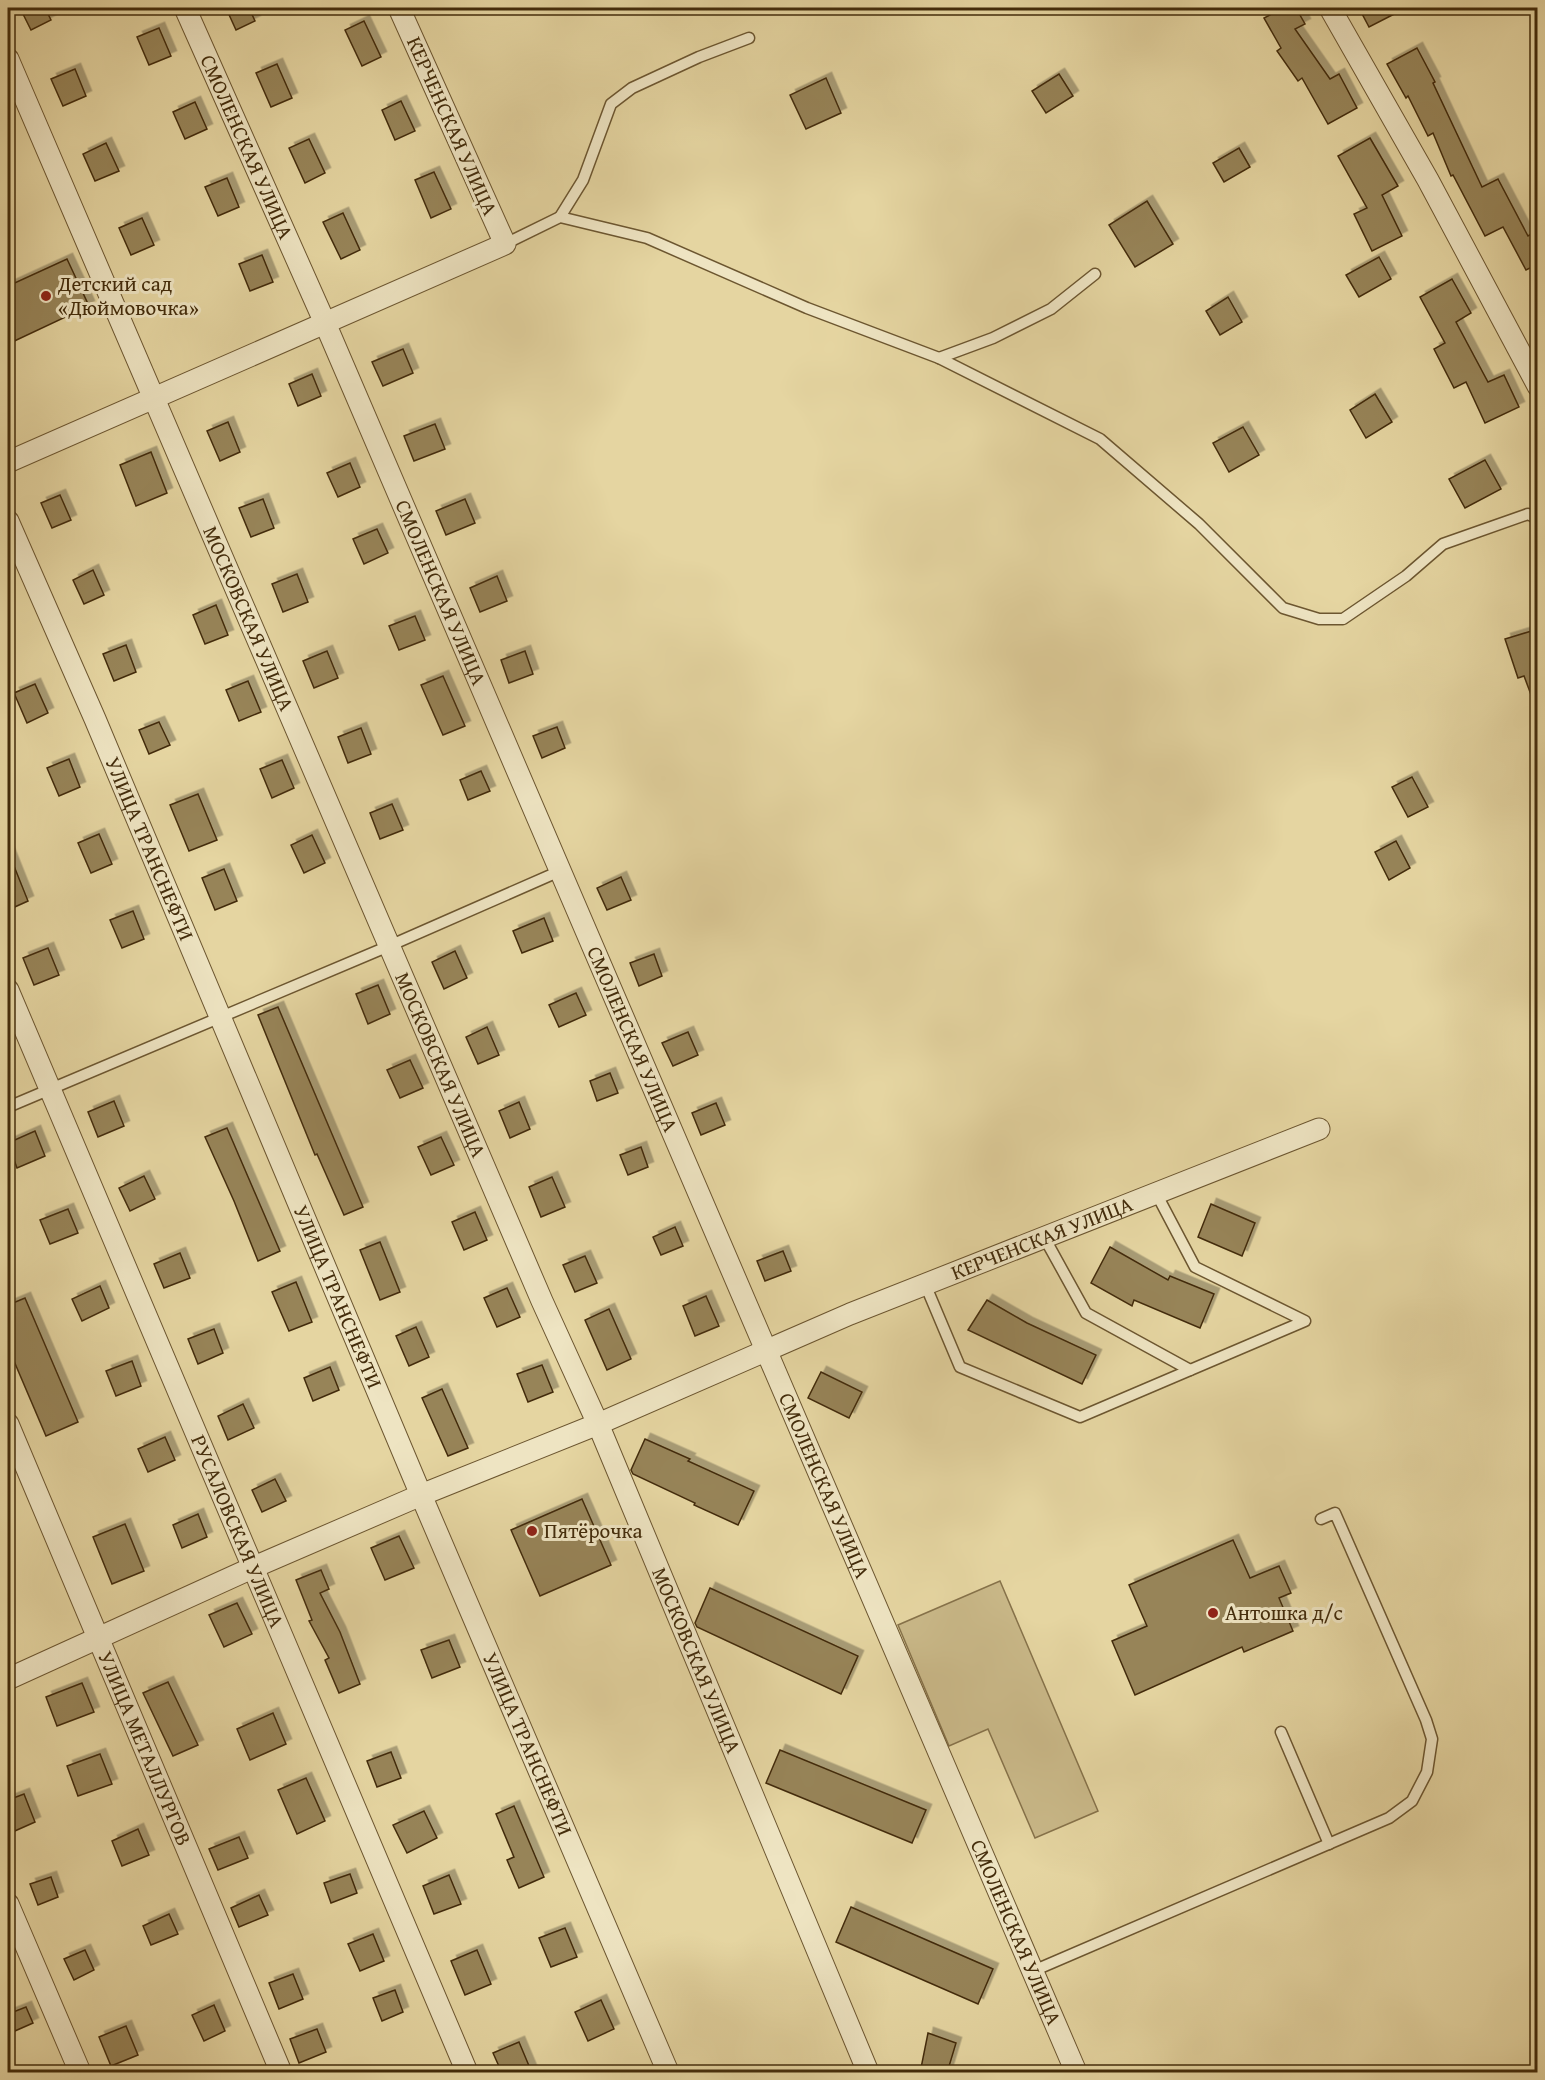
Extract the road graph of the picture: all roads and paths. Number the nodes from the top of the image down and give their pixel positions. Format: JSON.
{"nodes":[{"id":1,"x":185,"y":8,"type":"edge"},
{"id":2,"x":399,"y":8,"type":"edge"},
{"id":3,"x":1330,"y":8,"type":"edge"},
{"id":4,"x":749,"y":38,"type":"dead end"},
{"id":5,"x":8,"y":59,"type":"edge"},
{"id":6,"x":560,"y":217,"type":"junction"},
{"id":7,"x":505,"y":244,"type":"junction"},
{"id":8,"x":1095,"y":274,"type":"dead end"},
{"id":9,"x":325,"y":322,"type":"junction"},
{"id":10,"x":939,"y":358,"type":"junction"},
{"id":11,"x":1538,"y":386,"type":"edge"},
{"id":12,"x":153,"y":398,"type":"junction"},
{"id":13,"x":8,"y":462,"type":"edge"},
{"id":14,"x":1538,"y":519,"type":"edge"},
{"id":15,"x":8,"y":522,"type":"edge"},
{"id":16,"x":560,"y":871,"type":"junction"},
{"id":17,"x":389,"y":946,"type":"junction"},
{"id":18,"x":8,"y":990,"type":"edge"},
{"id":19,"x":219,"y":1016,"type":"junction"},
{"id":20,"x":50,"y":1088,"type":"junction"},
{"id":21,"x":8,"y":1107,"type":"edge"},
{"id":22,"x":1318,"y":1129,"type":"dead end"},
{"id":23,"x":1156,"y":1193,"type":"junction"},
{"id":24,"x":1044,"y":1237,"type":"junction"},
{"id":25,"x":925,"y":1284,"type":"junction"},
{"id":26,"x":765,"y":1349,"type":"junction"},
{"id":27,"x":1190,"y":1370,"type":"junction"},
{"id":28,"x":8,"y":1424,"type":"edge"},
{"id":29,"x":598,"y":1424,"type":"junction"},
{"id":30,"x":421,"y":1495,"type":"junction"},
{"id":31,"x":1321,"y":1519,"type":"dead end"},
{"id":32,"x":252,"y":1568,"type":"junction"},
{"id":33,"x":98,"y":1639,"type":"junction"},
{"id":34,"x":8,"y":1679,"type":"edge"},
{"id":35,"x":1281,"y":1732,"type":"dead end"},
{"id":36,"x":1329,"y":1844,"type":"junction"},
{"id":37,"x":8,"y":1904,"type":"edge"},
{"id":38,"x":1033,"y":1971,"type":"junction"},
{"id":39,"x":80,"y":2073,"type":"edge"},
{"id":40,"x":281,"y":2073,"type":"edge"},
{"id":41,"x":467,"y":2073,"type":"edge"},
{"id":42,"x":668,"y":2073,"type":"edge"},
{"id":43,"x":868,"y":2073,"type":"edge"},
{"id":44,"x":1076,"y":2073,"type":"edge"}],
"edges":[{"from":1,"to":9,"type":"street","name":"СМОЛЕНСКАЯ УЛИЦА"},
{"from":2,"to":7,"type":"street","name":"КЕРЧЕНСКАЯ УЛИЦА"},
{"from":3,"to":11,"type":"street"},
{"from":4,"to":6,"type":"lane"},
{"from":5,"to":12,"type":"street","name":"МОСКОВСКАЯ УЛИЦА"},
{"from":6,"to":7,"type":"lane"},
{"from":6,"to":10,"type":"lane"},
{"from":7,"to":9,"type":"street"},
{"from":8,"to":10,"type":"lane"},
{"from":9,"to":12,"type":"street"},
{"from":9,"to":16,"type":"street","name":"СМОЛЕНСКАЯ УЛИЦА"},
{"from":10,"to":14,"type":"lane"},
{"from":12,"to":13,"type":"street"},
{"from":12,"to":17,"type":"street","name":"МОСКОВСКАЯ УЛИЦА"},
{"from":15,"to":19,"type":"street","name":"УЛИЦА ТРАНСНЕФТИ"},
{"from":16,"to":17,"type":"lane"},
{"from":16,"to":26,"type":"street","name":"СМОЛЕНСКАЯ УЛИЦА"},
{"from":17,"to":19,"type":"lane"},
{"from":17,"to":29,"type":"street","name":"МОСКОВСКАЯ УЛИЦА"},
{"from":18,"to":20,"type":"street","name":"РУСАЛОВСКАЯ УЛИЦА"},
{"from":19,"to":20,"type":"lane"},
{"from":19,"to":30,"type":"street","name":"УЛИЦА ТРАНСНЕФТИ"},
{"from":20,"to":21,"type":"lane"},
{"from":20,"to":32,"type":"street","name":"РУСАЛОВСКАЯ УЛИЦА"},
{"from":22,"to":23,"type":"street","name":"КЕРЧЕНСКАЯ УЛИЦА"},
{"from":23,"to":24,"type":"street","name":"КЕРЧЕНСКАЯ УЛИЦА"},
{"from":23,"to":27,"type":"lane"},
{"from":24,"to":25,"type":"street","name":"КЕРЧЕНСКАЯ УЛИЦА"},
{"from":24,"to":27,"type":"lane"},
{"from":25,"to":26,"type":"street","name":"КЕРЧЕНСКАЯ УЛИЦА"},
{"from":25,"to":27,"type":"lane"},
{"from":26,"to":29,"type":"street","name":"КЕРЧЕНСКАЯ УЛИЦА"},
{"from":26,"to":38,"type":"street","name":"СМОЛЕНСКАЯ УЛИЦА"},
{"from":28,"to":33,"type":"street","name":"УЛИЦА МЕТАЛЛУРГОВ"},
{"from":29,"to":30,"type":"street","name":"КЕРЧЕНСКАЯ УЛИЦА"},
{"from":29,"to":43,"type":"street","name":"МОСКОВСКАЯ УЛИЦА"},
{"from":30,"to":32,"type":"street","name":"КЕРЧЕНСКАЯ УЛИЦА"},
{"from":30,"to":42,"type":"street","name":"УЛИЦА ТРАНСНЕФТИ"},
{"from":31,"to":36,"type":"lane"},
{"from":32,"to":33,"type":"street","name":"КЕРЧЕНСКАЯ УЛИЦА"},
{"from":32,"to":41,"type":"street","name":"РУСАЛОВСКАЯ УЛИЦА"},
{"from":33,"to":34,"type":"street","name":"КЕРЧЕНСКАЯ УЛИЦА"},
{"from":33,"to":40,"type":"street","name":"УЛИЦА МЕТАЛЛУРГОВ"},
{"from":35,"to":36,"type":"lane"},
{"from":36,"to":38,"type":"lane"},
{"from":37,"to":39,"type":"street"},
{"from":38,"to":44,"type":"street","name":"СМОЛЕНСКАЯ УЛИЦА"}]}
